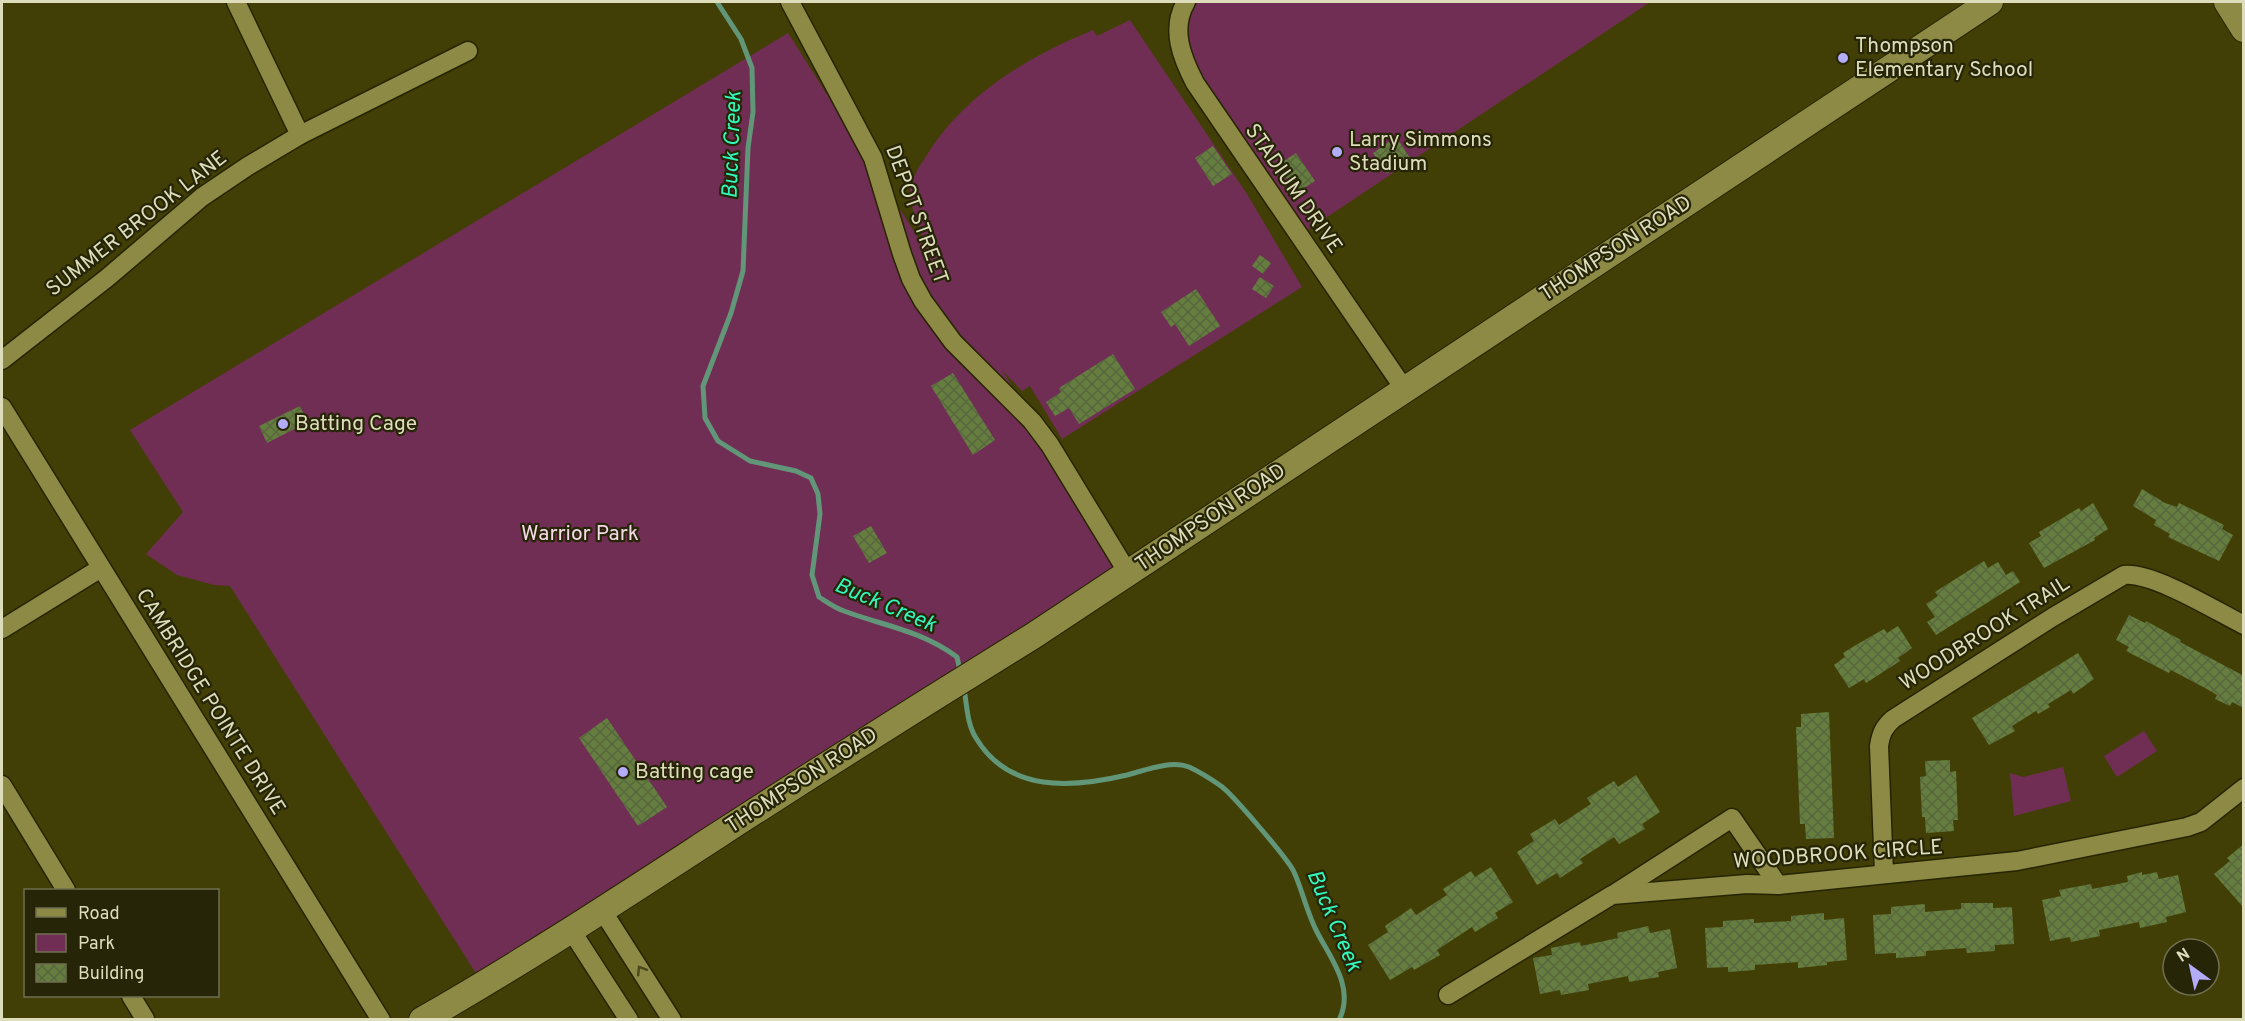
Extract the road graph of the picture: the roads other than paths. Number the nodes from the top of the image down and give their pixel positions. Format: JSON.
{"nodes":[{"id":1,"x":236,"y":2,"type":"edge"},
{"id":2,"x":790,"y":2,"type":"edge"},
{"id":3,"x":1186,"y":2,"type":"edge"},
{"id":4,"x":1990,"y":2,"type":"edge"},
{"id":5,"x":2227,"y":2,"type":"edge"},
{"id":6,"x":2244,"y":29,"type":"edge"},
{"id":7,"x":468,"y":51,"type":"dead end"},
{"id":8,"x":300,"y":135,"type":"junction"},
{"id":9,"x":2,"y":360,"type":"edge"},
{"id":10,"x":1405,"y":390,"type":"junction"},
{"id":11,"x":2,"y":407,"type":"edge"},
{"id":12,"x":100,"y":568,"type":"junction"},
{"id":13,"x":1128,"y":573,"type":"junction"},
{"id":14,"x":2244,"y":626,"type":"edge"},
{"id":15,"x":2,"y":629,"type":"edge"},
{"id":16,"x":2,"y":785,"type":"edge"},
{"id":17,"x":2244,"y":788,"type":"edge"},
{"id":18,"x":1884,"y":873,"type":"junction"},
{"id":19,"x":1778,"y":885,"type":"junction"},
{"id":20,"x":65,"y":889,"type":"edge"},
{"id":21,"x":1612,"y":895,"type":"junction"},
{"id":22,"x":602,"y":910,"type":"junction"},
{"id":23,"x":571,"y":930,"type":"junction"},
{"id":24,"x":1448,"y":995,"type":"dead end"},
{"id":25,"x":132,"y":997,"type":"edge"},
{"id":26,"x":145,"y":1019,"type":"edge"},
{"id":27,"x":381,"y":1020,"type":"edge"},
{"id":28,"x":422,"y":1020,"type":"edge"},
{"id":29,"x":629,"y":1020,"type":"edge"},
{"id":30,"x":672,"y":1020,"type":"edge"}],
"edges":[{"from":1,"to":8,"type":"street"},
{"from":2,"to":13,"type":"street","name":"DEPOT STREET"},
{"from":3,"to":10,"type":"street","name":"STADIUM DRIVE"},
{"from":4,"to":10,"type":"street","name":"THOMPSON ROAD"},
{"from":5,"to":6,"type":"street"},
{"from":7,"to":8,"type":"street","name":"SUMMER BROOK LANE"},
{"from":8,"to":9,"type":"street","name":"SUMMER BROOK LANE"},
{"from":10,"to":13,"type":"street","name":"THOMPSON ROAD"},
{"from":11,"to":12,"type":"street","name":"CAMBRIDGE POINTE DRIVE"},
{"from":12,"to":15,"type":"street"},
{"from":12,"to":27,"type":"street","name":"CAMBRIDGE POINTE DRIVE"},
{"from":13,"to":22,"type":"street","name":"THOMPSON ROAD"},
{"from":14,"to":18,"type":"street","name":"WOODBROOK TRAIL"},
{"from":16,"to":20,"type":"street"},
{"from":17,"to":18,"type":"street","name":"WOODBROOK CIRCLE"},
{"from":18,"to":19,"type":"street","name":"WOODBROOK CIRCLE"},
{"from":19,"to":21,"type":"street","name":"WOODBROOK CIRCLE"},
{"from":19,"to":21,"type":"street"},
{"from":21,"to":24,"type":"street","name":"WOODBROOK CIRCLE"},
{"from":22,"to":23,"type":"street","name":"THOMPSON ROAD"},
{"from":30,"to":22,"type":"street","one_way":true},
{"from":23,"to":28,"type":"street","name":"THOMPSON ROAD"},
{"from":23,"to":29,"type":"street"},
{"from":25,"to":26,"type":"street"}]}
